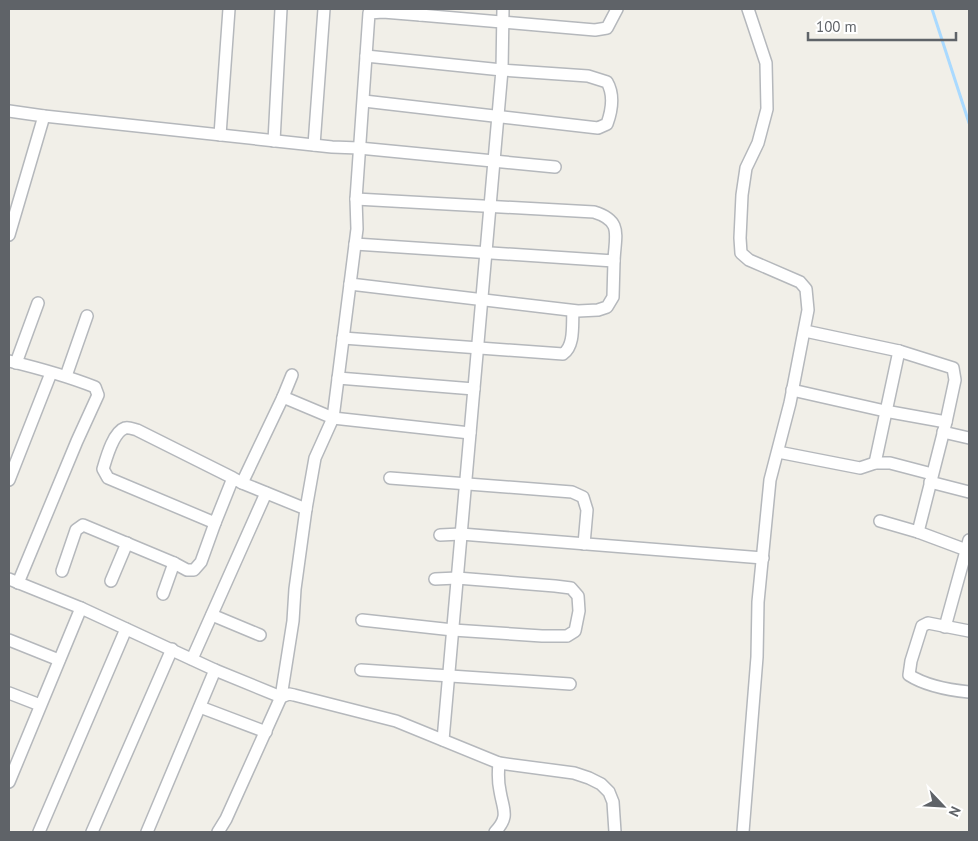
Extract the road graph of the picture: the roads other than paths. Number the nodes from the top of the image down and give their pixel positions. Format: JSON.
{"nodes":[{"id":1,"x":230,"y":9,"type":"edge"},
{"id":2,"x":281,"y":9,"type":"edge"},
{"id":3,"x":324,"y":9,"type":"edge"},
{"id":4,"x":503,"y":9,"type":"edge"},
{"id":5,"x":617,"y":9,"type":"edge"},
{"id":6,"x":748,"y":9,"type":"edge"},
{"id":7,"x":369,"y":11,"type":"edge"},
{"id":8,"x":420,"y":12,"type":"edge"},
{"id":9,"x":503,"y":22,"type":"junction"},
{"id":10,"x":366,"y":56,"type":"junction"},
{"id":11,"x":502,"y":70,"type":"junction"},
{"id":12,"x":364,"y":101,"type":"junction"},
{"id":13,"x":9,"y":111,"type":"edge"},
{"id":14,"x":44,"y":116,"type":"junction"},
{"id":15,"x":498,"y":116,"type":"junction"},
{"id":16,"x":220,"y":135,"type":"junction"},
{"id":17,"x":274,"y":141,"type":"junction"},
{"id":18,"x":314,"y":145,"type":"junction"},
{"id":19,"x":359,"y":148,"type":"junction"},
{"id":20,"x":494,"y":161,"type":"junction"},
{"id":21,"x":556,"y":167,"type":"dead end"},
{"id":22,"x":356,"y":199,"type":"junction"},
{"id":23,"x":490,"y":206,"type":"junction"},
{"id":24,"x":9,"y":235,"type":"edge"},
{"id":25,"x":355,"y":244,"type":"junction"},
{"id":26,"x":486,"y":254,"type":"junction"},
{"id":27,"x":614,"y":261,"type":"junction"},
{"id":28,"x":350,"y":284,"type":"junction"},
{"id":29,"x":482,"y":300,"type":"junction"},
{"id":30,"x":38,"y":303,"type":"dead end"},
{"id":31,"x":573,"y":310,"type":"junction"},
{"id":32,"x":87,"y":316,"type":"dead end"},
{"id":33,"x":805,"y":331,"type":"junction"},
{"id":34,"x":343,"y":338,"type":"junction"},
{"id":35,"x":478,"y":348,"type":"junction"},
{"id":36,"x":898,"y":352,"type":"junction"},
{"id":37,"x":12,"y":362,"type":"edge"},
{"id":38,"x":51,"y":373,"type":"junction"},
{"id":39,"x":292,"y":375,"type":"dead end"},
{"id":40,"x":66,"y":376,"type":"junction"},
{"id":41,"x":338,"y":378,"type":"junction"},
{"id":42,"x":474,"y":390,"type":"junction"},
{"id":43,"x":792,"y":390,"type":"junction"},
{"id":44,"x":283,"y":397,"type":"junction"},
{"id":45,"x":885,"y":411,"type":"junction"},
{"id":46,"x":333,"y":418,"type":"junction"},
{"id":47,"x":945,"y":427,"type":"junction"},
{"id":48,"x":470,"y":433,"type":"junction"},
{"id":49,"x":969,"y":438,"type":"edge"},
{"id":50,"x":778,"y":452,"type":"junction"},
{"id":51,"x":875,"y":463,"type":"junction"},
{"id":52,"x":12,"y":466,"type":"edge"},
{"id":53,"x":390,"y":478,"type":"dead end"},
{"id":54,"x":931,"y":478,"type":"junction"},
{"id":55,"x":9,"y":480,"type":"edge"},
{"id":56,"x":238,"y":481,"type":"junction"},
{"id":57,"x":466,"y":485,"type":"junction"},
{"id":58,"x":969,"y":492,"type":"edge"},
{"id":59,"x":266,"y":493,"type":"junction"},
{"id":60,"x":306,"y":509,"type":"junction"},
{"id":61,"x":880,"y":521,"type":"dead end"},
{"id":62,"x":215,"y":524,"type":"junction"},
{"id":63,"x":918,"y":532,"type":"junction"},
{"id":64,"x":461,"y":534,"type":"junction"},
{"id":65,"x":440,"y":535,"type":"dead end"},
{"id":66,"x":127,"y":543,"type":"junction"},
{"id":67,"x":584,"y":544,"type":"junction"},
{"id":68,"x":968,"y":547,"type":"edge"},
{"id":69,"x":763,"y":558,"type":"junction"},
{"id":70,"x":174,"y":563,"type":"junction"},
{"id":71,"x":62,"y":571,"type":"dead end"},
{"id":72,"x":457,"y":578,"type":"junction"},
{"id":73,"x":434,"y":579,"type":"dead end"},
{"id":74,"x":13,"y":581,"type":"edge"},
{"id":75,"x":111,"y":581,"type":"dead end"},
{"id":76,"x":163,"y":594,"type":"dead end"},
{"id":77,"x":82,"y":608,"type":"junction"},
{"id":78,"x":212,"y":615,"type":"junction"},
{"id":79,"x":362,"y":620,"type":"dead end"},
{"id":80,"x":945,"y":627,"type":"junction"},
{"id":81,"x":126,"y":628,"type":"junction"},
{"id":82,"x":453,"y":630,"type":"junction"},
{"id":83,"x":969,"y":631,"type":"edge"},
{"id":84,"x":260,"y":635,"type":"dead end"},
{"id":85,"x":9,"y":640,"type":"edge"},
{"id":86,"x":172,"y":649,"type":"junction"},
{"id":87,"x":192,"y":659,"type":"junction"},
{"id":88,"x":59,"y":660,"type":"junction"},
{"id":89,"x":215,"y":670,"type":"junction"},
{"id":90,"x":361,"y":670,"type":"dead end"},
{"id":91,"x":449,"y":676,"type":"junction"},
{"id":92,"x":570,"y":684,"type":"dead end"},
{"id":93,"x":969,"y":692,"type":"edge"},
{"id":94,"x":9,"y":693,"type":"edge"},
{"id":95,"x":281,"y":697,"type":"junction"},
{"id":96,"x":40,"y":705,"type":"junction"},
{"id":97,"x":200,"y":707,"type":"junction"},
{"id":98,"x":266,"y":732,"type":"junction"},
{"id":99,"x":443,"y":740,"type":"junction"},
{"id":100,"x":498,"y":763,"type":"junction"},
{"id":101,"x":9,"y":782,"type":"edge"},
{"id":102,"x":39,"y":832,"type":"edge"},
{"id":103,"x":92,"y":832,"type":"edge"},
{"id":104,"x":147,"y":832,"type":"edge"},
{"id":105,"x":218,"y":832,"type":"edge"},
{"id":106,"x":495,"y":832,"type":"edge"},
{"id":107,"x":615,"y":832,"type":"edge"},
{"id":108,"x":743,"y":832,"type":"edge"}],
"edges":[{"from":1,"to":16,"type":"street"},
{"from":2,"to":17,"type":"street"},
{"from":3,"to":18,"type":"street"},
{"from":4,"to":9,"type":"street"},
{"from":5,"to":9,"type":"street"},
{"from":6,"to":33,"type":"street"},
{"from":7,"to":8,"type":"street"},
{"from":7,"to":10,"type":"street"},
{"from":8,"to":9,"type":"street"},
{"from":9,"to":11,"type":"street"},
{"from":10,"to":11,"type":"street"},
{"from":10,"to":12,"type":"street"},
{"from":11,"to":15,"type":"street"},
{"from":11,"to":15,"type":"street"},
{"from":12,"to":15,"type":"street"},
{"from":12,"to":19,"type":"street"},
{"from":13,"to":14,"type":"street"},
{"from":14,"to":16,"type":"street"},
{"from":14,"to":24,"type":"street"},
{"from":15,"to":20,"type":"street"},
{"from":16,"to":17,"type":"street"},
{"from":17,"to":18,"type":"street"},
{"from":18,"to":19,"type":"street"},
{"from":19,"to":20,"type":"street"},
{"from":19,"to":22,"type":"street"},
{"from":20,"to":21,"type":"street"},
{"from":20,"to":23,"type":"street"},
{"from":22,"to":23,"type":"street"},
{"from":22,"to":25,"type":"street"},
{"from":23,"to":26,"type":"street"},
{"from":23,"to":27,"type":"street"},
{"from":25,"to":26,"type":"street"},
{"from":25,"to":28,"type":"street"},
{"from":26,"to":27,"type":"street"},
{"from":26,"to":29,"type":"street"},
{"from":27,"to":31,"type":"street"},
{"from":28,"to":29,"type":"street"},
{"from":28,"to":34,"type":"street"},
{"from":29,"to":31,"type":"street"},
{"from":29,"to":35,"type":"street"},
{"from":30,"to":37,"type":"street"},
{"from":31,"to":35,"type":"street"},
{"from":32,"to":40,"type":"street"},
{"from":33,"to":36,"type":"street"},
{"from":33,"to":43,"type":"street"},
{"from":34,"to":35,"type":"street"},
{"from":34,"to":41,"type":"street"},
{"from":35,"to":42,"type":"street"},
{"from":36,"to":45,"type":"street"},
{"from":36,"to":47,"type":"street"},
{"from":37,"to":38,"type":"street"},
{"from":38,"to":40,"type":"street"},
{"from":38,"to":52,"type":"street"},
{"from":39,"to":44,"type":"street"},
{"from":40,"to":74,"type":"street"},
{"from":41,"to":42,"type":"street"},
{"from":41,"to":46,"type":"street"},
{"from":42,"to":48,"type":"street"},
{"from":43,"to":45,"type":"street"},
{"from":43,"to":50,"type":"street"},
{"from":44,"to":46,"type":"street"},
{"from":44,"to":56,"type":"street"},
{"from":45,"to":47,"type":"street"},
{"from":45,"to":51,"type":"street"},
{"from":46,"to":48,"type":"street"},
{"from":46,"to":60,"type":"street"},
{"from":47,"to":49,"type":"street"},
{"from":47,"to":54,"type":"street"},
{"from":48,"to":57,"type":"street"},
{"from":50,"to":51,"type":"street"},
{"from":50,"to":69,"type":"street"},
{"from":51,"to":54,"type":"street"},
{"from":52,"to":55,"type":"street"},
{"from":53,"to":57,"type":"street"},
{"from":54,"to":58,"type":"street"},
{"from":54,"to":63,"type":"street"},
{"from":56,"to":59,"type":"street"},
{"from":56,"to":62,"type":"street"},
{"from":56,"to":62,"type":"street"},
{"from":57,"to":64,"type":"street"},
{"from":57,"to":67,"type":"street"},
{"from":59,"to":60,"type":"street"},
{"from":59,"to":78,"type":"street"},
{"from":60,"to":95,"type":"street"},
{"from":61,"to":63,"type":"street"},
{"from":62,"to":70,"type":"street"},
{"from":63,"to":68,"type":"street"},
{"from":64,"to":65,"type":"street"},
{"from":64,"to":67,"type":"street"},
{"from":64,"to":72,"type":"street"},
{"from":66,"to":70,"type":"street"},
{"from":66,"to":71,"type":"street"},
{"from":66,"to":75,"type":"street"},
{"from":67,"to":69,"type":"street"},
{"from":68,"to":80,"type":"street"},
{"from":69,"to":108,"type":"street"},
{"from":70,"to":76,"type":"street"},
{"from":72,"to":73,"type":"street"},
{"from":72,"to":82,"type":"street"},
{"from":72,"to":82,"type":"street"},
{"from":74,"to":77,"type":"street"},
{"from":77,"to":81,"type":"street"},
{"from":77,"to":88,"type":"street"},
{"from":78,"to":84,"type":"street"},
{"from":78,"to":87,"type":"street"},
{"from":79,"to":82,"type":"street"},
{"from":80,"to":83,"type":"street"},
{"from":80,"to":93,"type":"street"},
{"from":81,"to":86,"type":"street"},
{"from":81,"to":102,"type":"street"},
{"from":82,"to":91,"type":"street"},
{"from":85,"to":88,"type":"street"},
{"from":86,"to":87,"type":"street"},
{"from":86,"to":103,"type":"street"},
{"from":87,"to":89,"type":"street"},
{"from":88,"to":96,"type":"street"},
{"from":89,"to":95,"type":"street"},
{"from":89,"to":97,"type":"street"},
{"from":90,"to":91,"type":"street"},
{"from":91,"to":92,"type":"street"},
{"from":91,"to":99,"type":"street"},
{"from":94,"to":96,"type":"street"},
{"from":95,"to":98,"type":"street"},
{"from":95,"to":99,"type":"street"},
{"from":96,"to":101,"type":"street"},
{"from":97,"to":98,"type":"street"},
{"from":97,"to":104,"type":"street"},
{"from":98,"to":105,"type":"street"},
{"from":99,"to":100,"type":"street"},
{"from":100,"to":106,"type":"street"},
{"from":100,"to":107,"type":"street"}]}
